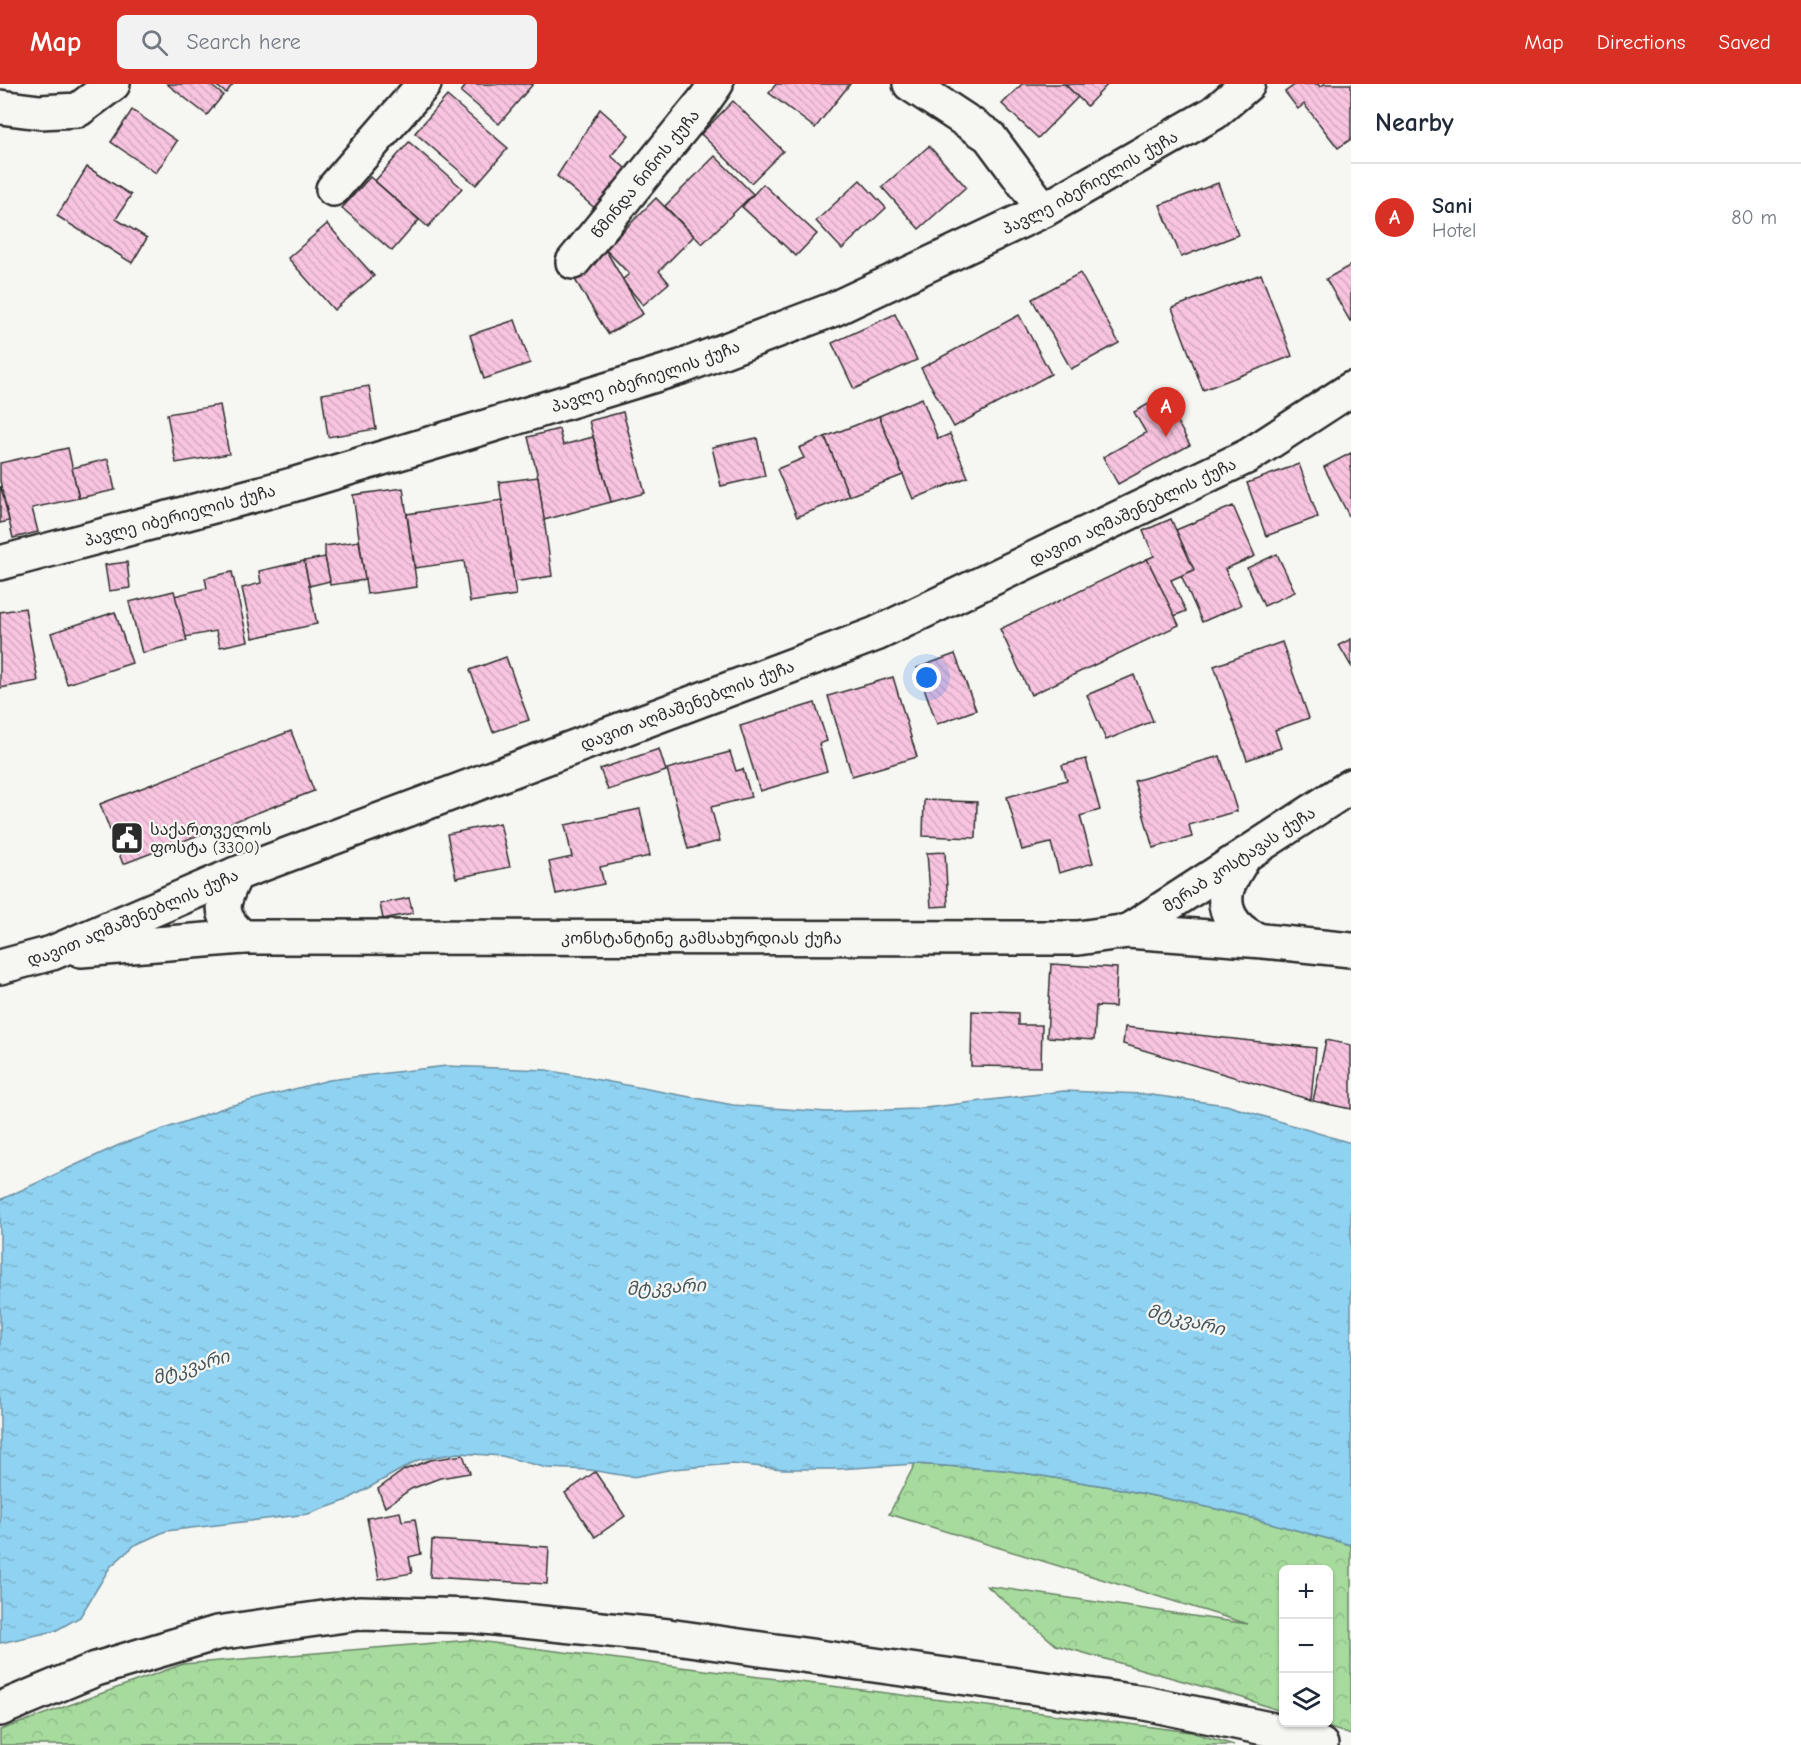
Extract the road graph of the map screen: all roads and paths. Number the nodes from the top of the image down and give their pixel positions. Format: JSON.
{"nodes":[{"id":1,"x":113,"y":84,"type":"edge"},
{"id":2,"x":424,"y":84,"type":"edge"},
{"id":3,"x":716,"y":84,"type":"edge"},
{"id":4,"x":910,"y":84,"type":"edge"},
{"id":5,"x":1248,"y":84,"type":"edge"},
{"id":6,"x":0,"y":107,"type":"edge"},
{"id":7,"x":333,"y":189,"type":"dead end"},
{"id":8,"x":1044,"y":210,"type":"junction"},
{"id":9,"x":573,"y":262,"type":"dead end"},
{"id":10,"x":1351,"y":390,"type":"edge"},
{"id":11,"x":0,"y":563,"type":"edge"},
{"id":12,"x":1351,"y":786,"type":"edge"},
{"id":13,"x":1245,"y":855,"type":"junction"},
{"id":14,"x":236,"y":874,"type":"junction"},
{"id":15,"x":1128,"y":931,"type":"junction"},
{"id":16,"x":243,"y":937,"type":"junction"},
{"id":17,"x":1258,"y":940,"type":"junction"},
{"id":18,"x":1342,"y":949,"type":"edge"},
{"id":19,"x":52,"y":953,"type":"junction"},
{"id":20,"x":0,"y":967,"type":"edge"},
{"id":21,"x":0,"y":1709,"type":"edge"},
{"id":22,"x":1321,"y":1745,"type":"edge"}],
"edges":[{"from":1,"to":6,"type":"main road"},
{"from":2,"to":7,"type":"main road"},
{"from":3,"to":9,"type":"main road","name":"წმინდა ნინოს ქუჩა"},
{"from":4,"to":8,"type":"main road"},
{"from":5,"to":8,"type":"main road","name":"პავლე იბერიელის ქუჩა"},
{"from":8,"to":11,"type":"main road","name":"პავლე იბერიელის ქუჩა"},
{"from":10,"to":14,"type":"main road","name":"დავით აღმაშენებლის ქუჩა"},
{"from":12,"to":13,"type":"main road","name":"მერაბ კოსტავას ქუჩა"},
{"from":13,"to":15,"type":"main road","name":"მერაბ კოსტავას ქუჩა"},
{"from":13,"to":17,"type":"main road"},
{"from":14,"to":16,"type":"main road"},
{"from":14,"to":19,"type":"main road","name":"დავით აღმაშენებლის ქუჩა"},
{"from":15,"to":16,"type":"main road","name":"კონსტანტინე გამსახურდიას ქუჩა"},
{"from":15,"to":17,"type":"main road","name":"კონსტანტინე გამსახურდიას ქუჩა"},
{"from":16,"to":19,"type":"main road","name":"კონსტანტინე გამსახურდიას ქუჩა"},
{"from":17,"to":18,"type":"main road","name":"კონსტანტინე გამსახურდიას ქუჩა"},
{"from":19,"to":20,"type":"main road","name":"დავით აღმაშენებლის ქუჩა"},
{"from":21,"to":22,"type":"main road"}]}
